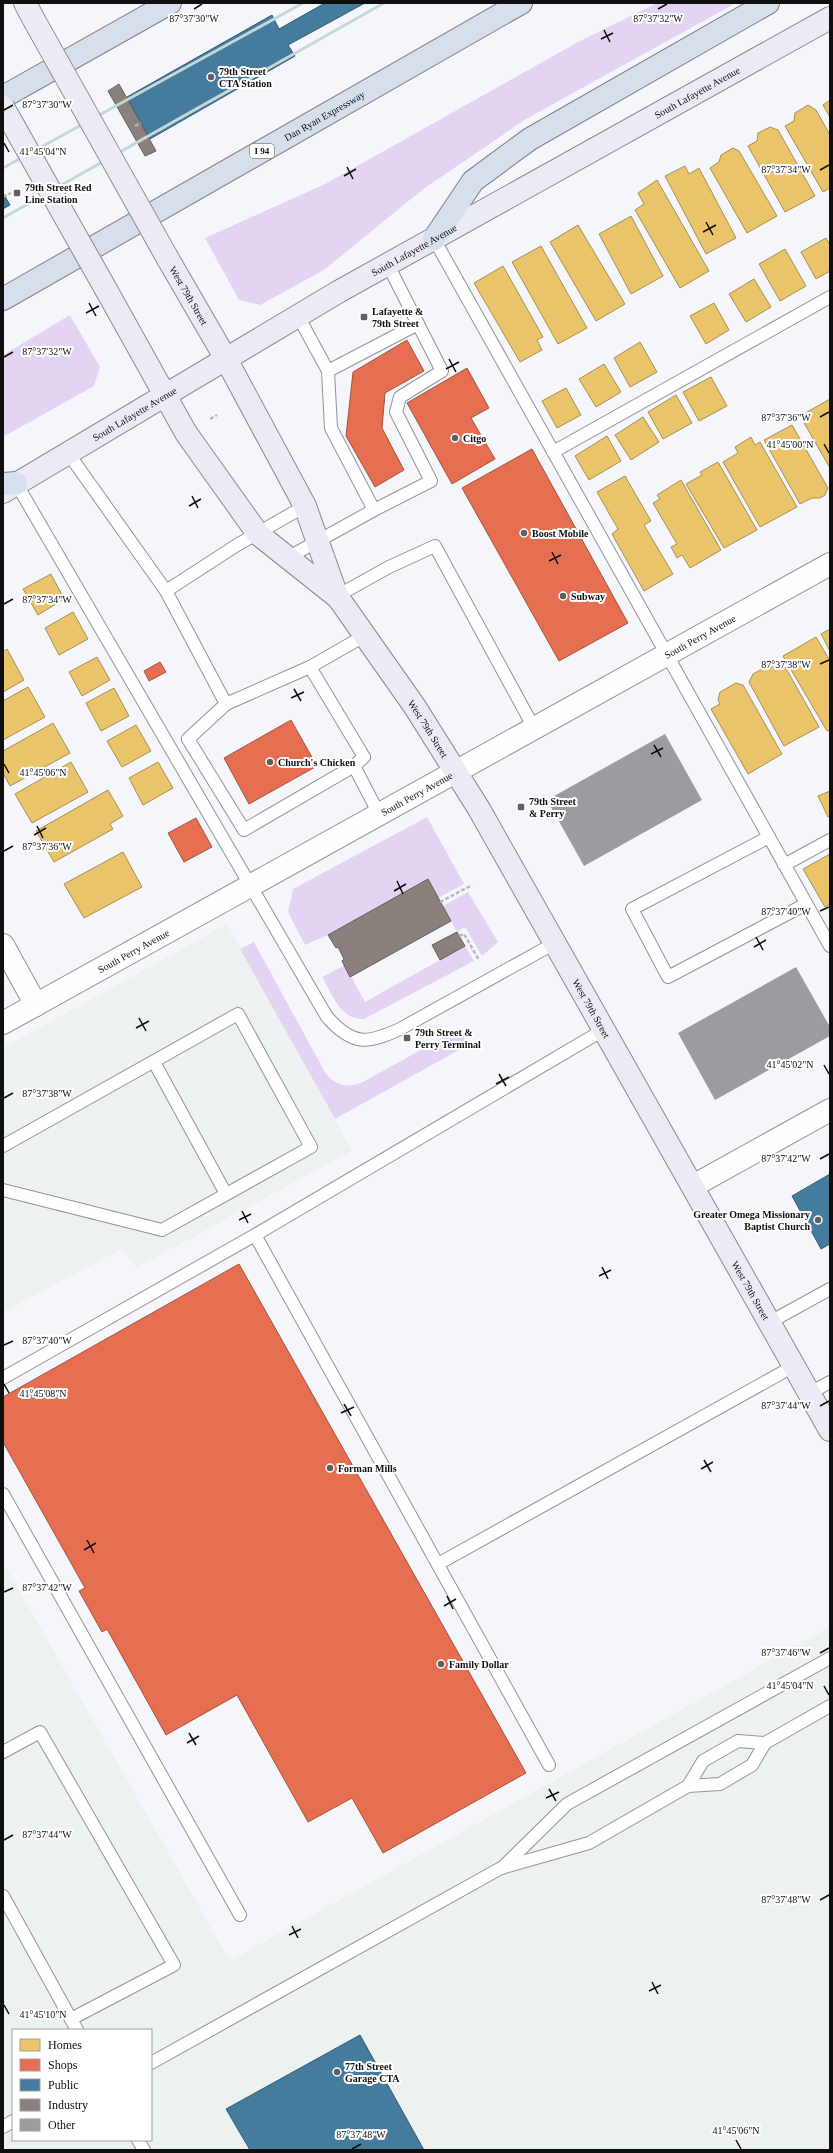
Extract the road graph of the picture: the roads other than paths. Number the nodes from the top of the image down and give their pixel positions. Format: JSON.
{"nodes":[{"id":1,"x":170,"y":3,"type":"edge"},
{"id":2,"x":521,"y":3,"type":"edge"},
{"id":3,"x":768,"y":3,"type":"edge"},
{"id":4,"x":29,"y":11,"type":"edge"},
{"id":5,"x":830,"y":18,"type":"edge"},
{"id":6,"x":3,"y":97,"type":"edge"},
{"id":7,"x":3,"y":107,"type":"edge"},
{"id":8,"x":434,"y":239,"type":"junction"},
{"id":9,"x":388,"y":265,"type":"junction"},
{"id":10,"x":830,"y":297,"type":"edge"},
{"id":11,"x":3,"y":299,"type":"edge"},
{"id":12,"x":298,"y":316,"type":"junction"},
{"id":13,"x":418,"y":324,"type":"junction"},
{"id":14,"x":226,"y":359,"type":"junction"},
{"id":15,"x":328,"y":371,"type":"junction"},
{"id":16,"x":165,"y":395,"type":"junction"},
{"id":17,"x":68,"y":452,"type":"junction"},
{"id":18,"x":553,"y":452,"type":"junction"},
{"id":19,"x":7,"y":486,"type":"edge"},
{"id":20,"x":304,"y":506,"type":"junction"},
{"id":21,"x":374,"y":510,"type":"junction"},
{"id":22,"x":258,"y":534,"type":"junction"},
{"id":23,"x":317,"y":541,"type":"junction"},
{"id":24,"x":289,"y":557,"type":"junction"},
{"id":25,"x":830,"y":564,"type":"edge"},
{"id":26,"x":166,"y":591,"type":"junction"},
{"id":27,"x":337,"y":596,"type":"junction"},
{"id":28,"x":364,"y":636,"type":"junction"},
{"id":29,"x":666,"y":655,"type":"junction"},
{"id":30,"x":310,"y":667,"type":"junction"},
{"id":31,"x":226,"y":704,"type":"junction"},
{"id":32,"x":534,"y":728,"type":"junction"},
{"id":33,"x":354,"y":766,"type":"junction"},
{"id":34,"x":455,"y":771,"type":"junction"},
{"id":35,"x":379,"y":814,"type":"junction"},
{"id":36,"x":768,"y":837,"type":"junction"},
{"id":37,"x":830,"y":840,"type":"edge"},
{"id":38,"x":784,"y":866,"type":"junction"},
{"id":39,"x":251,"y":885,"type":"junction"},
{"id":40,"x":806,"y":904,"type":"junction"},
{"id":41,"x":555,"y":943,"type":"junction"},
{"id":42,"x":3,"y":945,"type":"edge"},
{"id":43,"x":830,"y":946,"type":"edge"},
{"id":44,"x":36,"y":1005,"type":"junction"},
{"id":45,"x":3,"y":1023,"type":"edge"},
{"id":46,"x":605,"y":1029,"type":"junction"},
{"id":47,"x":154,"y":1062,"type":"junction"},
{"id":48,"x":830,"y":1110,"type":"edge"},
{"id":49,"x":3,"y":1146,"type":"edge"},
{"id":50,"x":693,"y":1186,"type":"junction"},
{"id":51,"x":3,"y":1190,"type":"edge"},
{"id":52,"x":226,"y":1194,"type":"junction"},
{"id":53,"x":256,"y":1235,"type":"junction"},
{"id":54,"x":830,"y":1289,"type":"edge"},
{"id":55,"x":770,"y":1322,"type":"junction"},
{"id":56,"x":794,"y":1366,"type":"junction"},
{"id":57,"x":3,"y":1378,"type":"edge"},
{"id":58,"x":830,"y":1382,"type":"edge"},
{"id":59,"x":810,"y":1393,"type":"junction"},
{"id":60,"x":830,"y":1430,"type":"edge"},
{"id":61,"x":3,"y":1494,"type":"edge"},
{"id":62,"x":438,"y":1564,"type":"junction"},
{"id":63,"x":830,"y":1658,"type":"edge"},
{"id":64,"x":830,"y":1706,"type":"edge"},
{"id":65,"x":765,"y":1743,"type":"junction"},
{"id":66,"x":3,"y":1752,"type":"edge"},
{"id":67,"x":549,"y":1765,"type":"dead end"},
{"id":68,"x":688,"y":1786,"type":"junction"},
{"id":69,"x":502,"y":1868,"type":"junction"},
{"id":70,"x":3,"y":1896,"type":"edge"},
{"id":71,"x":240,"y":1915,"type":"dead end"},
{"id":72,"x":71,"y":2018,"type":"junction"},
{"id":73,"x":76,"y":2029,"type":"edge"},
{"id":74,"x":152,"y":2062,"type":"edge"},
{"id":75,"x":12,"y":2122,"type":"edge"},
{"id":76,"x":3,"y":2127,"type":"edge"},
{"id":77,"x":139,"y":2141,"type":"edge"},
{"id":78,"x":144,"y":2150,"type":"edge"}],
"edges":[{"from":1,"to":6,"type":"highway"},
{"from":2,"to":11,"type":"highway","name":"Dan Ryan Expressway","number":"I 94"},
{"from":3,"to":8,"type":"highway"},
{"from":4,"to":14,"type":"main road","name":"West 79th Street","bridge":true},
{"from":5,"to":8,"type":"main road","name":"South Lafayette Avenue"},
{"from":7,"to":16,"type":"main road","name":"West 79th Street","bridge":true},
{"from":8,"to":9,"type":"main road","name":"South Lafayette Avenue"},
{"from":8,"to":18,"type":"lane"},
{"from":9,"to":12,"type":"main road","name":"South Lafayette Avenue"},
{"from":9,"to":13,"type":"lane"},
{"from":10,"to":18,"type":"lane"},
{"from":12,"to":14,"type":"main road","name":"South Lafayette Avenue"},
{"from":12,"to":15,"type":"lane"},
{"from":13,"to":15,"type":"lane"},
{"from":13,"to":21,"type":"lane"},
{"from":14,"to":16,"type":"main road","name":"South Lafayette Avenue"},
{"from":14,"to":20,"type":"main road","name":"West 79th Street"},
{"from":15,"to":21,"type":"lane"},
{"from":16,"to":17,"type":"main road","name":"South Lafayette Avenue"},
{"from":16,"to":22,"type":"main road","name":"West 79th Street"},
{"from":17,"to":19,"type":"main road","name":"South Lafayette Avenue"},
{"from":17,"to":26,"type":"lane"},
{"from":18,"to":29,"type":"lane"},
{"from":19,"to":39,"type":"lane"},
{"from":20,"to":22,"type":"lane"},
{"from":20,"to":23,"type":"main road","name":"West 79th Street"},
{"from":21,"to":23,"type":"lane"},
{"from":22,"to":24,"type":"main road","name":"West 79th Street"},
{"from":22,"to":26,"type":"lane"},
{"from":23,"to":24,"type":"lane"},
{"from":23,"to":27,"type":"main road","name":"West 79th Street"},
{"from":24,"to":27,"type":"main road","name":"West 79th Street"},
{"from":25,"to":29,"type":"street","name":"South Perry Avenue"},
{"from":26,"to":31,"type":"lane"},
{"from":27,"to":28,"type":"main road","name":"West 79th Street"},
{"from":27,"to":32,"type":"lane"},
{"from":28,"to":30,"type":"lane"},
{"from":28,"to":34,"type":"main road","name":"West 79th Street"},
{"from":29,"to":32,"type":"street","name":"South Perry Avenue"},
{"from":29,"to":36,"type":"lane"},
{"from":30,"to":31,"type":"lane"},
{"from":30,"to":33,"type":"lane"},
{"from":31,"to":33,"type":"lane"},
{"from":32,"to":34,"type":"street","name":"South Perry Avenue"},
{"from":33,"to":35,"type":"lane"},
{"from":34,"to":35,"type":"street","name":"South Perry Avenue"},
{"from":34,"to":41,"type":"main road","name":"West 79th Street"},
{"from":35,"to":39,"type":"street","name":"South Perry Avenue"},
{"from":36,"to":38,"type":"lane"},
{"from":36,"to":40,"type":"lane"},
{"from":37,"to":38,"type":"lane"},
{"from":38,"to":40,"type":"lane"},
{"from":39,"to":41,"type":"lane"},
{"from":39,"to":44,"type":"street","name":"South Perry Avenue"},
{"from":40,"to":43,"type":"lane"},
{"from":41,"to":46,"type":"main road","name":"West 79th Street"},
{"from":42,"to":44,"type":"street"},
{"from":44,"to":45,"type":"street","name":"South Perry Avenue"},
{"from":46,"to":50,"type":"main road","name":"West 79th Street"},
{"from":46,"to":53,"type":"lane"},
{"from":47,"to":49,"type":"lane"},
{"from":47,"to":52,"type":"lane"},
{"from":47,"to":52,"type":"lane"},
{"from":48,"to":50,"type":"street"},
{"from":50,"to":55,"type":"main road","name":"West 79th Street"},
{"from":51,"to":52,"type":"lane"},
{"from":53,"to":57,"type":"lane"},
{"from":53,"to":62,"type":"lane"},
{"from":54,"to":55,"type":"lane"},
{"from":55,"to":56,"type":"main road","name":"West 79th Street"},
{"from":56,"to":59,"type":"main road","name":"West 79th Street"},
{"from":56,"to":62,"type":"lane"},
{"from":58,"to":59,"type":"lane"},
{"from":59,"to":60,"type":"main road","name":"West 79th Street"},
{"from":61,"to":71,"type":"lane"},
{"from":62,"to":67,"type":"lane"},
{"from":63,"to":69,"type":"lane"},
{"from":64,"to":65,"type":"lane"},
{"from":65,"to":68,"type":"lane"},
{"from":65,"to":68,"type":"lane"},
{"from":66,"to":72,"type":"lane"},
{"from":68,"to":69,"type":"lane"},
{"from":69,"to":74,"type":"lane"},
{"from":70,"to":72,"type":"lane"},
{"from":72,"to":73,"type":"lane"},
{"from":75,"to":76,"type":"lane"},
{"from":77,"to":78,"type":"lane"}]}
